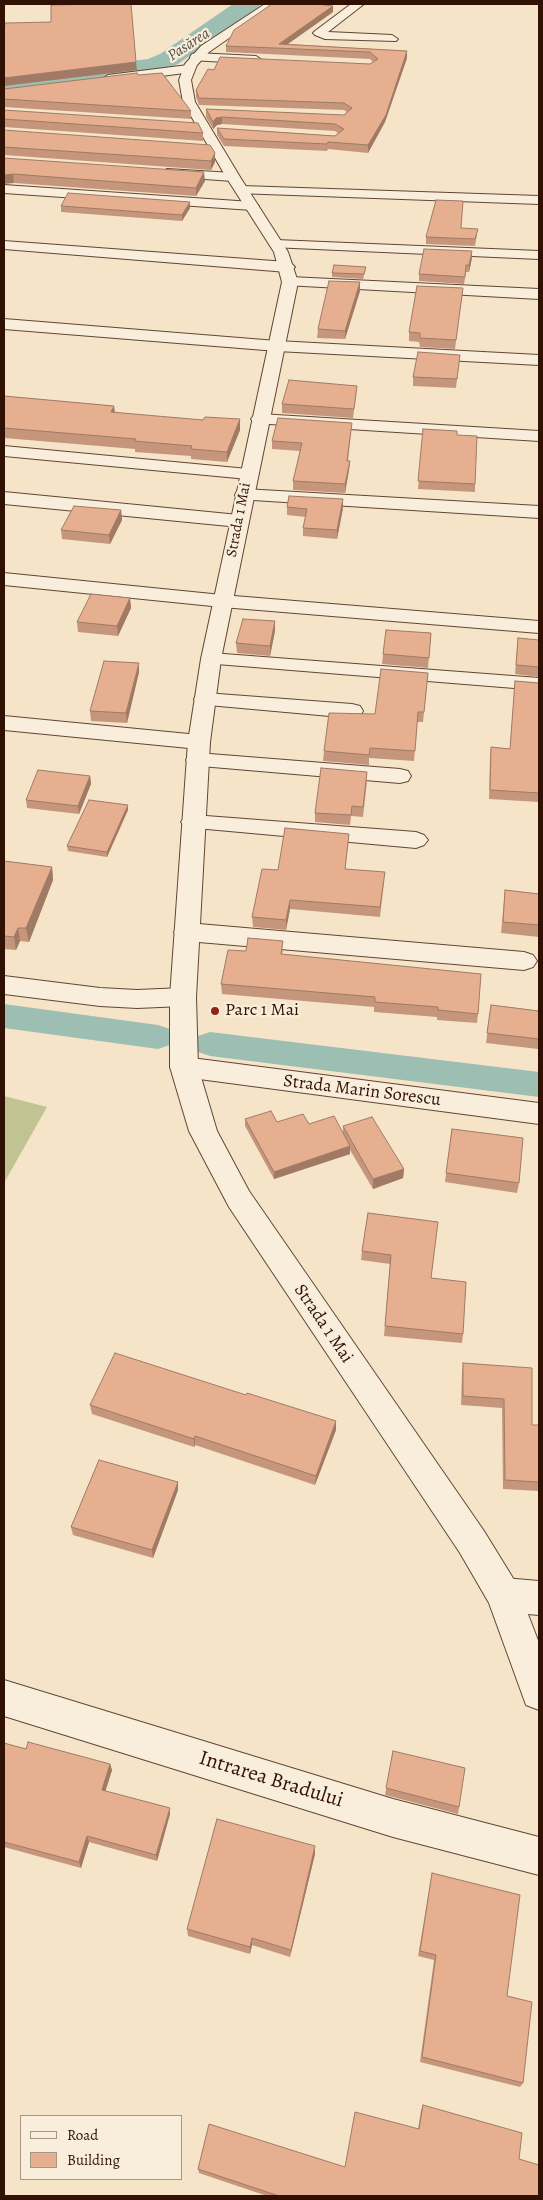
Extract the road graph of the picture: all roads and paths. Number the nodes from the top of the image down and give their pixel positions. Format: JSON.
{"nodes":[{"id":1,"x":272,"y":4,"type":"edge"},
{"id":2,"x":358,"y":4,"type":"edge"},
{"id":3,"x":392,"y":39,"type":"dead end"},
{"id":4,"x":264,"y":61,"type":"edge"},
{"id":5,"x":192,"y":63,"type":"junction"},
{"id":6,"x":91,"y":81,"type":"edge"},
{"id":7,"x":153,"y":172,"type":"edge"},
{"id":8,"x":237,"y":184,"type":"junction"},
{"id":9,"x":4,"y":189,"type":"edge"},
{"id":10,"x":539,"y":200,"type":"edge"},
{"id":11,"x":252,"y":206,"type":"junction"},
{"id":12,"x":276,"y":244,"type":"junction"},
{"id":13,"x":4,"y":245,"type":"edge"},
{"id":14,"x":539,"y":255,"type":"edge"},
{"id":15,"x":288,"y":274,"type":"junction"},
{"id":16,"x":539,"y":294,"type":"edge"},
{"id":17,"x":4,"y":324,"type":"edge"},
{"id":18,"x":277,"y":346,"type":"junction"},
{"id":19,"x":539,"y":360,"type":"edge"},
{"id":20,"x":260,"y":419,"type":"junction"},
{"id":21,"x":539,"y":436,"type":"edge"},
{"id":22,"x":4,"y":451,"type":"edge"},
{"id":23,"x":248,"y":474,"type":"junction"},
{"id":24,"x":244,"y":495,"type":"junction"},
{"id":25,"x":4,"y":498,"type":"edge"},
{"id":26,"x":539,"y":512,"type":"edge"},
{"id":27,"x":239,"y":521,"type":"junction"},
{"id":28,"x":4,"y":579,"type":"edge"},
{"id":29,"x":222,"y":601,"type":"junction"},
{"id":30,"x":539,"y":627,"type":"edge"},
{"id":31,"x":211,"y":658,"type":"junction"},
{"id":32,"x":539,"y":684,"type":"edge"},
{"id":33,"x":205,"y":699,"type":"junction"},
{"id":34,"x":352,"y":711,"type":"edge"},
{"id":35,"x":4,"y":723,"type":"edge"},
{"id":36,"x":198,"y":751,"type":"junction"},
{"id":37,"x":400,"y":776,"type":"dead end"},
{"id":38,"x":193,"y":822,"type":"junction"},
{"id":39,"x":416,"y":840,"type":"dead end"},
{"id":40,"x":187,"y":932,"type":"junction"},
{"id":41,"x":524,"y":961,"type":"dead end"},
{"id":42,"x":4,"y":985,"type":"edge"},
{"id":43,"x":183,"y":997,"type":"junction"},
{"id":44,"x":184,"y":1067,"type":"junction"},
{"id":45,"x":539,"y":1114,"type":"edge"},
{"id":46,"x":504,"y":1595,"type":"junction"},
{"id":47,"x":539,"y":1598,"type":"edge"},
{"id":48,"x":539,"y":1692,"type":"edge"},
{"id":49,"x":4,"y":1698,"type":"edge"},
{"id":50,"x":539,"y":1856,"type":"edge"}],
"edges":[{"from":1,"to":5,"type":"street"},
{"from":2,"to":3,"type":"street"},
{"from":4,"to":5,"type":"street"},
{"from":5,"to":6,"type":"street"},
{"from":5,"to":8,"type":"street"},
{"from":7,"to":8,"type":"street"},
{"from":8,"to":10,"type":"street"},
{"from":8,"to":11,"type":"street"},
{"from":9,"to":11,"type":"street"},
{"from":11,"to":12,"type":"street"},
{"from":12,"to":14,"type":"street"},
{"from":12,"to":15,"type":"street"},
{"from":13,"to":15,"type":"street"},
{"from":15,"to":16,"type":"street"},
{"from":15,"to":18,"type":"street","name":"Strada 1 Mai"},
{"from":17,"to":18,"type":"street"},
{"from":18,"to":19,"type":"street"},
{"from":18,"to":20,"type":"street","name":"Strada 1 Mai"},
{"from":20,"to":21,"type":"street"},
{"from":20,"to":23,"type":"street","name":"Strada 1 Mai"},
{"from":22,"to":23,"type":"street"},
{"from":23,"to":24,"type":"street","name":"Strada 1 Mai"},
{"from":24,"to":26,"type":"street"},
{"from":24,"to":27,"type":"street","name":"Strada 1 Mai"},
{"from":25,"to":27,"type":"street"},
{"from":27,"to":29,"type":"street","name":"Strada 1 Mai"},
{"from":28,"to":29,"type":"street"},
{"from":29,"to":30,"type":"street"},
{"from":29,"to":31,"type":"street","name":"Strada 1 Mai"},
{"from":31,"to":32,"type":"street"},
{"from":31,"to":33,"type":"street","name":"Strada 1 Mai"},
{"from":33,"to":34,"type":"street"},
{"from":33,"to":36,"type":"street","name":"Strada 1 Mai"},
{"from":35,"to":36,"type":"street"},
{"from":36,"to":37,"type":"street"},
{"from":36,"to":38,"type":"street","name":"Strada 1 Mai"},
{"from":38,"to":39,"type":"street"},
{"from":38,"to":40,"type":"street","name":"Strada 1 Mai"},
{"from":40,"to":41,"type":"street"},
{"from":40,"to":43,"type":"street","name":"Strada 1 Mai"},
{"from":42,"to":43,"type":"street"},
{"from":43,"to":44,"type":"street","name":"Strada 1 Mai"},
{"from":44,"to":45,"type":"street","name":"Strada Marin Sorescu"},
{"from":44,"to":46,"type":"street","name":"Strada 1 Mai"},
{"from":46,"to":47,"type":"street"},
{"from":46,"to":48,"type":"street","name":"Strada 1 Mai"},
{"from":49,"to":50,"type":"street","name":"Intrarea Bradului"}]}
